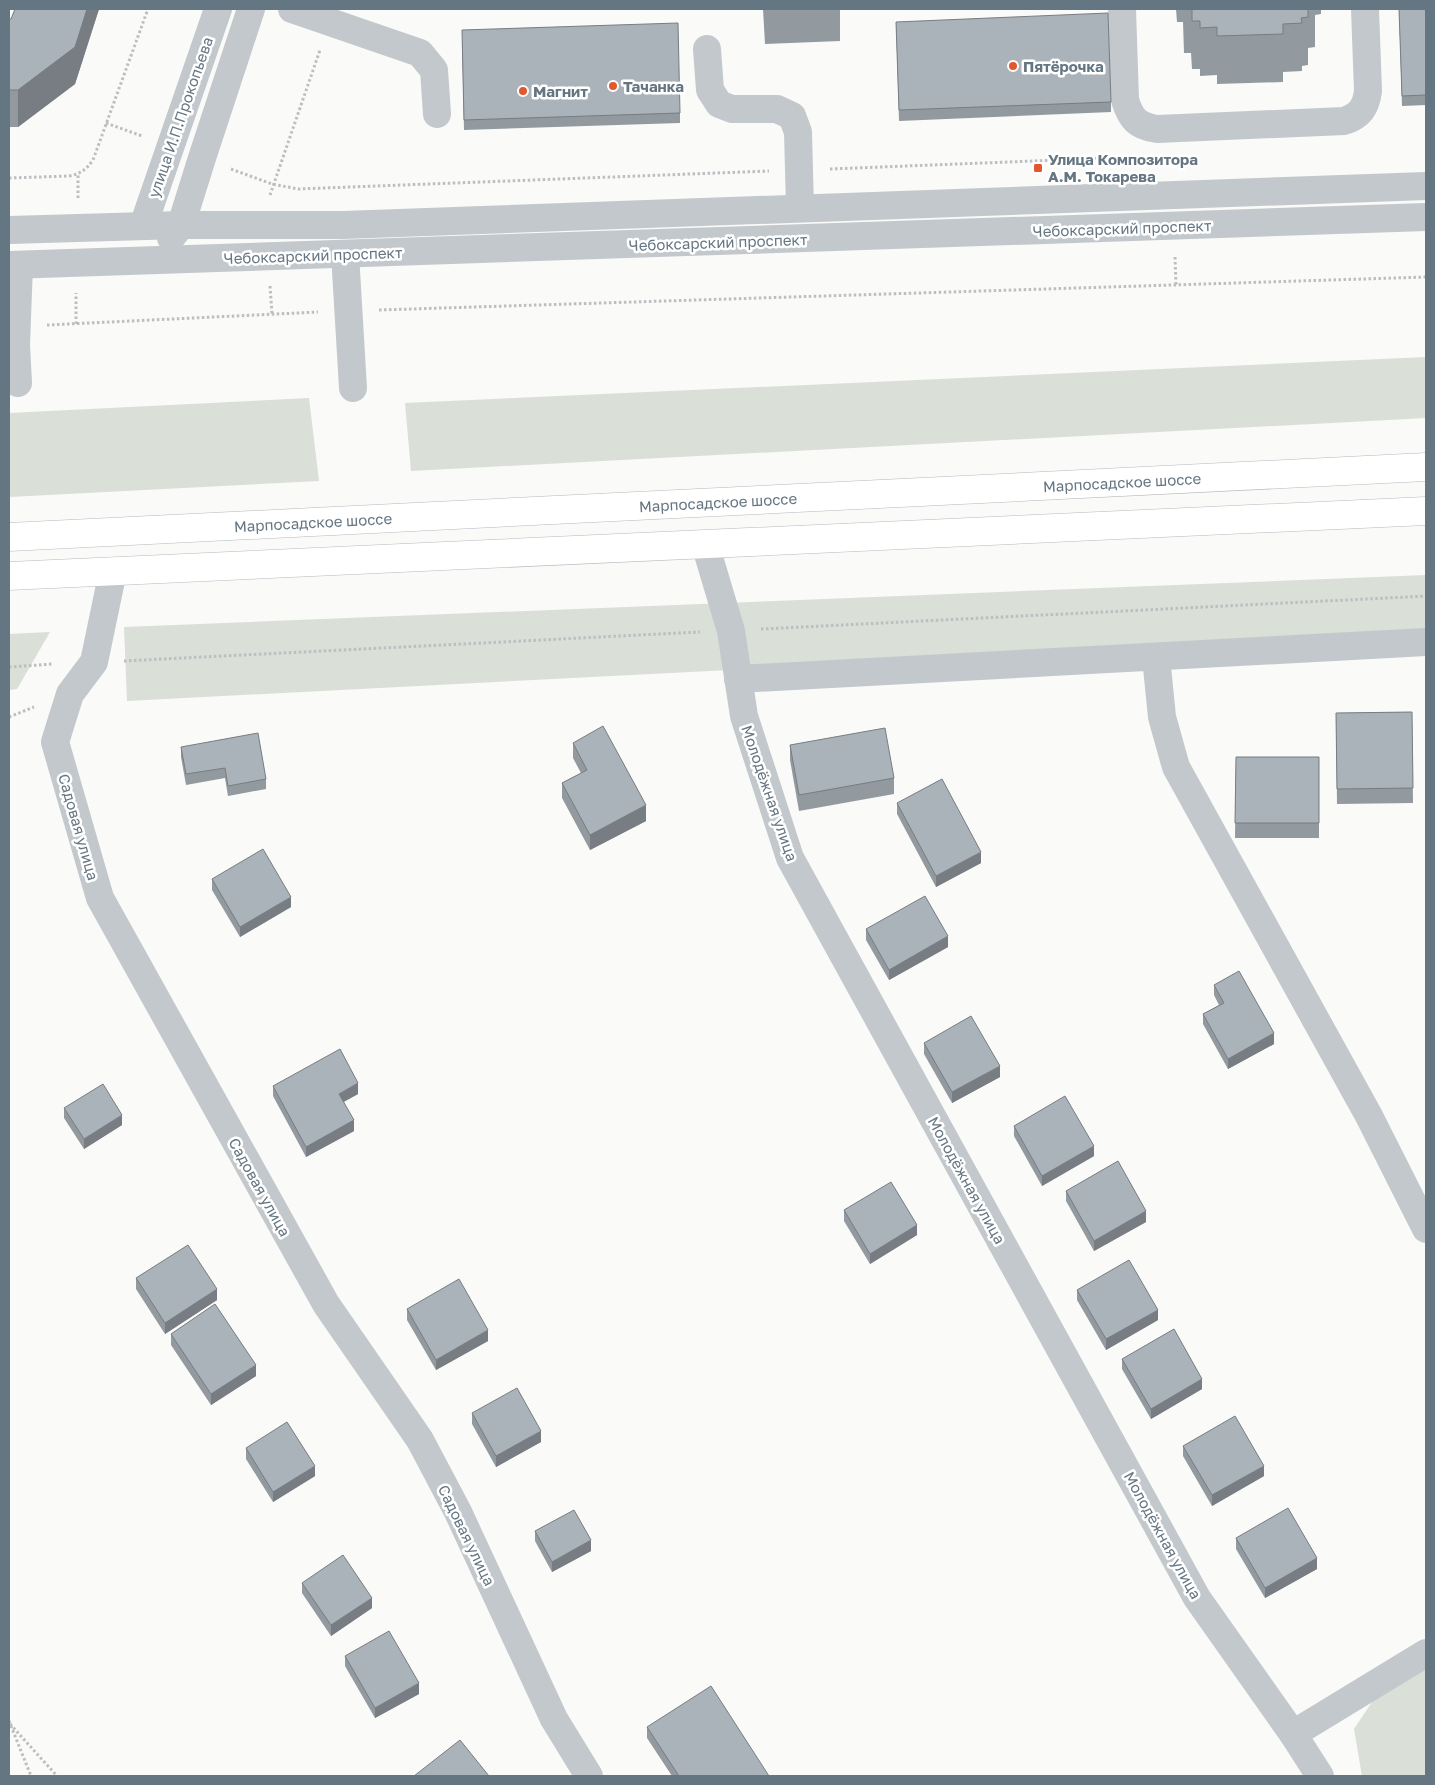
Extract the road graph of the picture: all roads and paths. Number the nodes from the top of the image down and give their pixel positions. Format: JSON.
{"nodes":[{"id":1,"x":148,"y":9,"type":"edge"},
{"id":2,"x":218,"y":9,"type":"edge"},
{"id":3,"x":251,"y":9,"type":"edge"},
{"id":4,"x":292,"y":9,"type":"edge"},
{"id":5,"x":1122,"y":9,"type":"edge"},
{"id":6,"x":1365,"y":9,"type":"edge"},
{"id":7,"x":323,"y":44,"type":"dead end"},
{"id":8,"x":707,"y":49,"type":"dead end"},
{"id":9,"x":437,"y":114,"type":"dead end"},
{"id":10,"x":106,"y":123,"type":"junction"},
{"id":11,"x":147,"y":138,"type":"dead end"},
{"id":12,"x":1140,"y":157,"type":"dead end"},
{"id":13,"x":230,"y":168,"type":"dead end"},
{"id":14,"x":824,"y":169,"type":"dead end"},
{"id":15,"x":774,"y":171,"type":"dead end"},
{"id":16,"x":78,"y":174,"type":"junction"},
{"id":17,"x":9,"y":178,"type":"edge"},
{"id":18,"x":272,"y":184,"type":"junction"},
{"id":19,"x":1426,"y":186,"type":"edge"},
{"id":20,"x":78,"y":201,"type":"dead end"},
{"id":21,"x":800,"y":208,"type":"junction"},
{"id":22,"x":1426,"y":217,"type":"edge"},
{"id":23,"x":181,"y":225,"type":"junction"},
{"id":24,"x":143,"y":226,"type":"junction"},
{"id":25,"x":9,"y":230,"type":"edge"},
{"id":26,"x":345,"y":254,"type":"junction"},
{"id":27,"x":1174,"y":256,"type":"dead end"},
{"id":28,"x":154,"y":259,"type":"junction"},
{"id":29,"x":14,"y":265,"type":"edge"},
{"id":30,"x":1426,"y":277,"type":"edge"},
{"id":31,"x":270,"y":285,"type":"dead end"},
{"id":32,"x":1176,"y":285,"type":"junction"},
{"id":33,"x":76,"y":288,"type":"dead end"},
{"id":34,"x":372,"y":310,"type":"dead end"},
{"id":35,"x":327,"y":312,"type":"dead end"},
{"id":36,"x":272,"y":314,"type":"junction"},
{"id":37,"x":76,"y":324,"type":"junction"},
{"id":38,"x":38,"y":325,"type":"dead end"},
{"id":39,"x":18,"y":383,"type":"dead end"},
{"id":40,"x":352,"y":388,"type":"dead end"},
{"id":41,"x":1426,"y":467,"type":"edge"},
{"id":42,"x":1426,"y":511,"type":"edge"},
{"id":43,"x":9,"y":537,"type":"edge"},
{"id":44,"x":705,"y":544,"type":"junction"},
{"id":45,"x":113,"y":571,"type":"junction"},
{"id":46,"x":9,"y":576,"type":"edge"},
{"id":47,"x":1426,"y":642,"type":"edge"},
{"id":48,"x":1156,"y":657,"type":"junction"},
{"id":49,"x":738,"y":679,"type":"junction"},
{"id":50,"x":1426,"y":1229,"type":"edge"},
{"id":51,"x":1426,"y":1653,"type":"edge"},
{"id":52,"x":9,"y":1723,"type":"edge"},
{"id":53,"x":1293,"y":1734,"type":"junction"},
{"id":54,"x":31,"y":1776,"type":"edge"},
{"id":55,"x":57,"y":1776,"type":"edge"},
{"id":56,"x":589,"y":1776,"type":"edge"},
{"id":57,"x":1320,"y":1776,"type":"edge"}],
"edges":[{"from":1,"to":10,"type":"path"},
{"from":2,"to":24,"type":"street","name":"улица И.П.Прокопьева"},
{"from":3,"to":23,"type":"street"},
{"from":4,"to":9,"type":"street"},
{"from":5,"to":6,"type":"street"},
{"from":7,"to":18,"type":"path"},
{"from":8,"to":21,"type":"street"},
{"from":10,"to":11,"type":"path"},
{"from":10,"to":16,"type":"path"},
{"from":12,"to":14,"type":"path"},
{"from":13,"to":18,"type":"path"},
{"from":15,"to":18,"type":"path"},
{"from":16,"to":17,"type":"path"},
{"from":16,"to":20,"type":"path"},
{"from":19,"to":21,"type":"street","name":"Чебоксарский проспект"},
{"from":21,"to":23,"type":"street","name":"Чебоксарский проспект"},
{"from":22,"to":26,"type":"street","name":"Чебоксарский проспект"},
{"from":23,"to":24,"type":"street","name":"Чебоксарский проспект"},
{"from":23,"to":28,"type":"street"},
{"from":24,"to":25,"type":"street","name":"Чебоксарский проспект"},
{"from":24,"to":28,"type":"street"},
{"from":26,"to":28,"type":"street","name":"Чебоксарский проспект"},
{"from":26,"to":40,"type":"street"},
{"from":27,"to":32,"type":"path"},
{"from":28,"to":29,"type":"street","name":"Чебоксарский проспект"},
{"from":29,"to":39,"type":"street"},
{"from":30,"to":32,"type":"path"},
{"from":31,"to":36,"type":"path"},
{"from":32,"to":34,"type":"path"},
{"from":33,"to":37,"type":"path"},
{"from":35,"to":36,"type":"path"},
{"from":36,"to":37,"type":"path"},
{"from":37,"to":38,"type":"path"},
{"from":41,"to":43,"type":"main road","name":"Марпосадское шоссе"},
{"from":42,"to":44,"type":"main road"},
{"from":44,"to":45,"type":"main road"},
{"from":44,"to":49,"type":"street","name":"Молодёжная улица"},
{"from":45,"to":46,"type":"main road"},
{"from":45,"to":56,"type":"street","name":"Садовая улица"},
{"from":47,"to":48,"type":"street"},
{"from":48,"to":49,"type":"street"},
{"from":48,"to":50,"type":"street"},
{"from":49,"to":53,"type":"street","name":"Молодёжная улица"},
{"from":51,"to":53,"type":"street"},
{"from":52,"to":54,"type":"path"},
{"from":52,"to":55,"type":"path"},
{"from":53,"to":57,"type":"street","name":"Молодёжная улица"}]}
